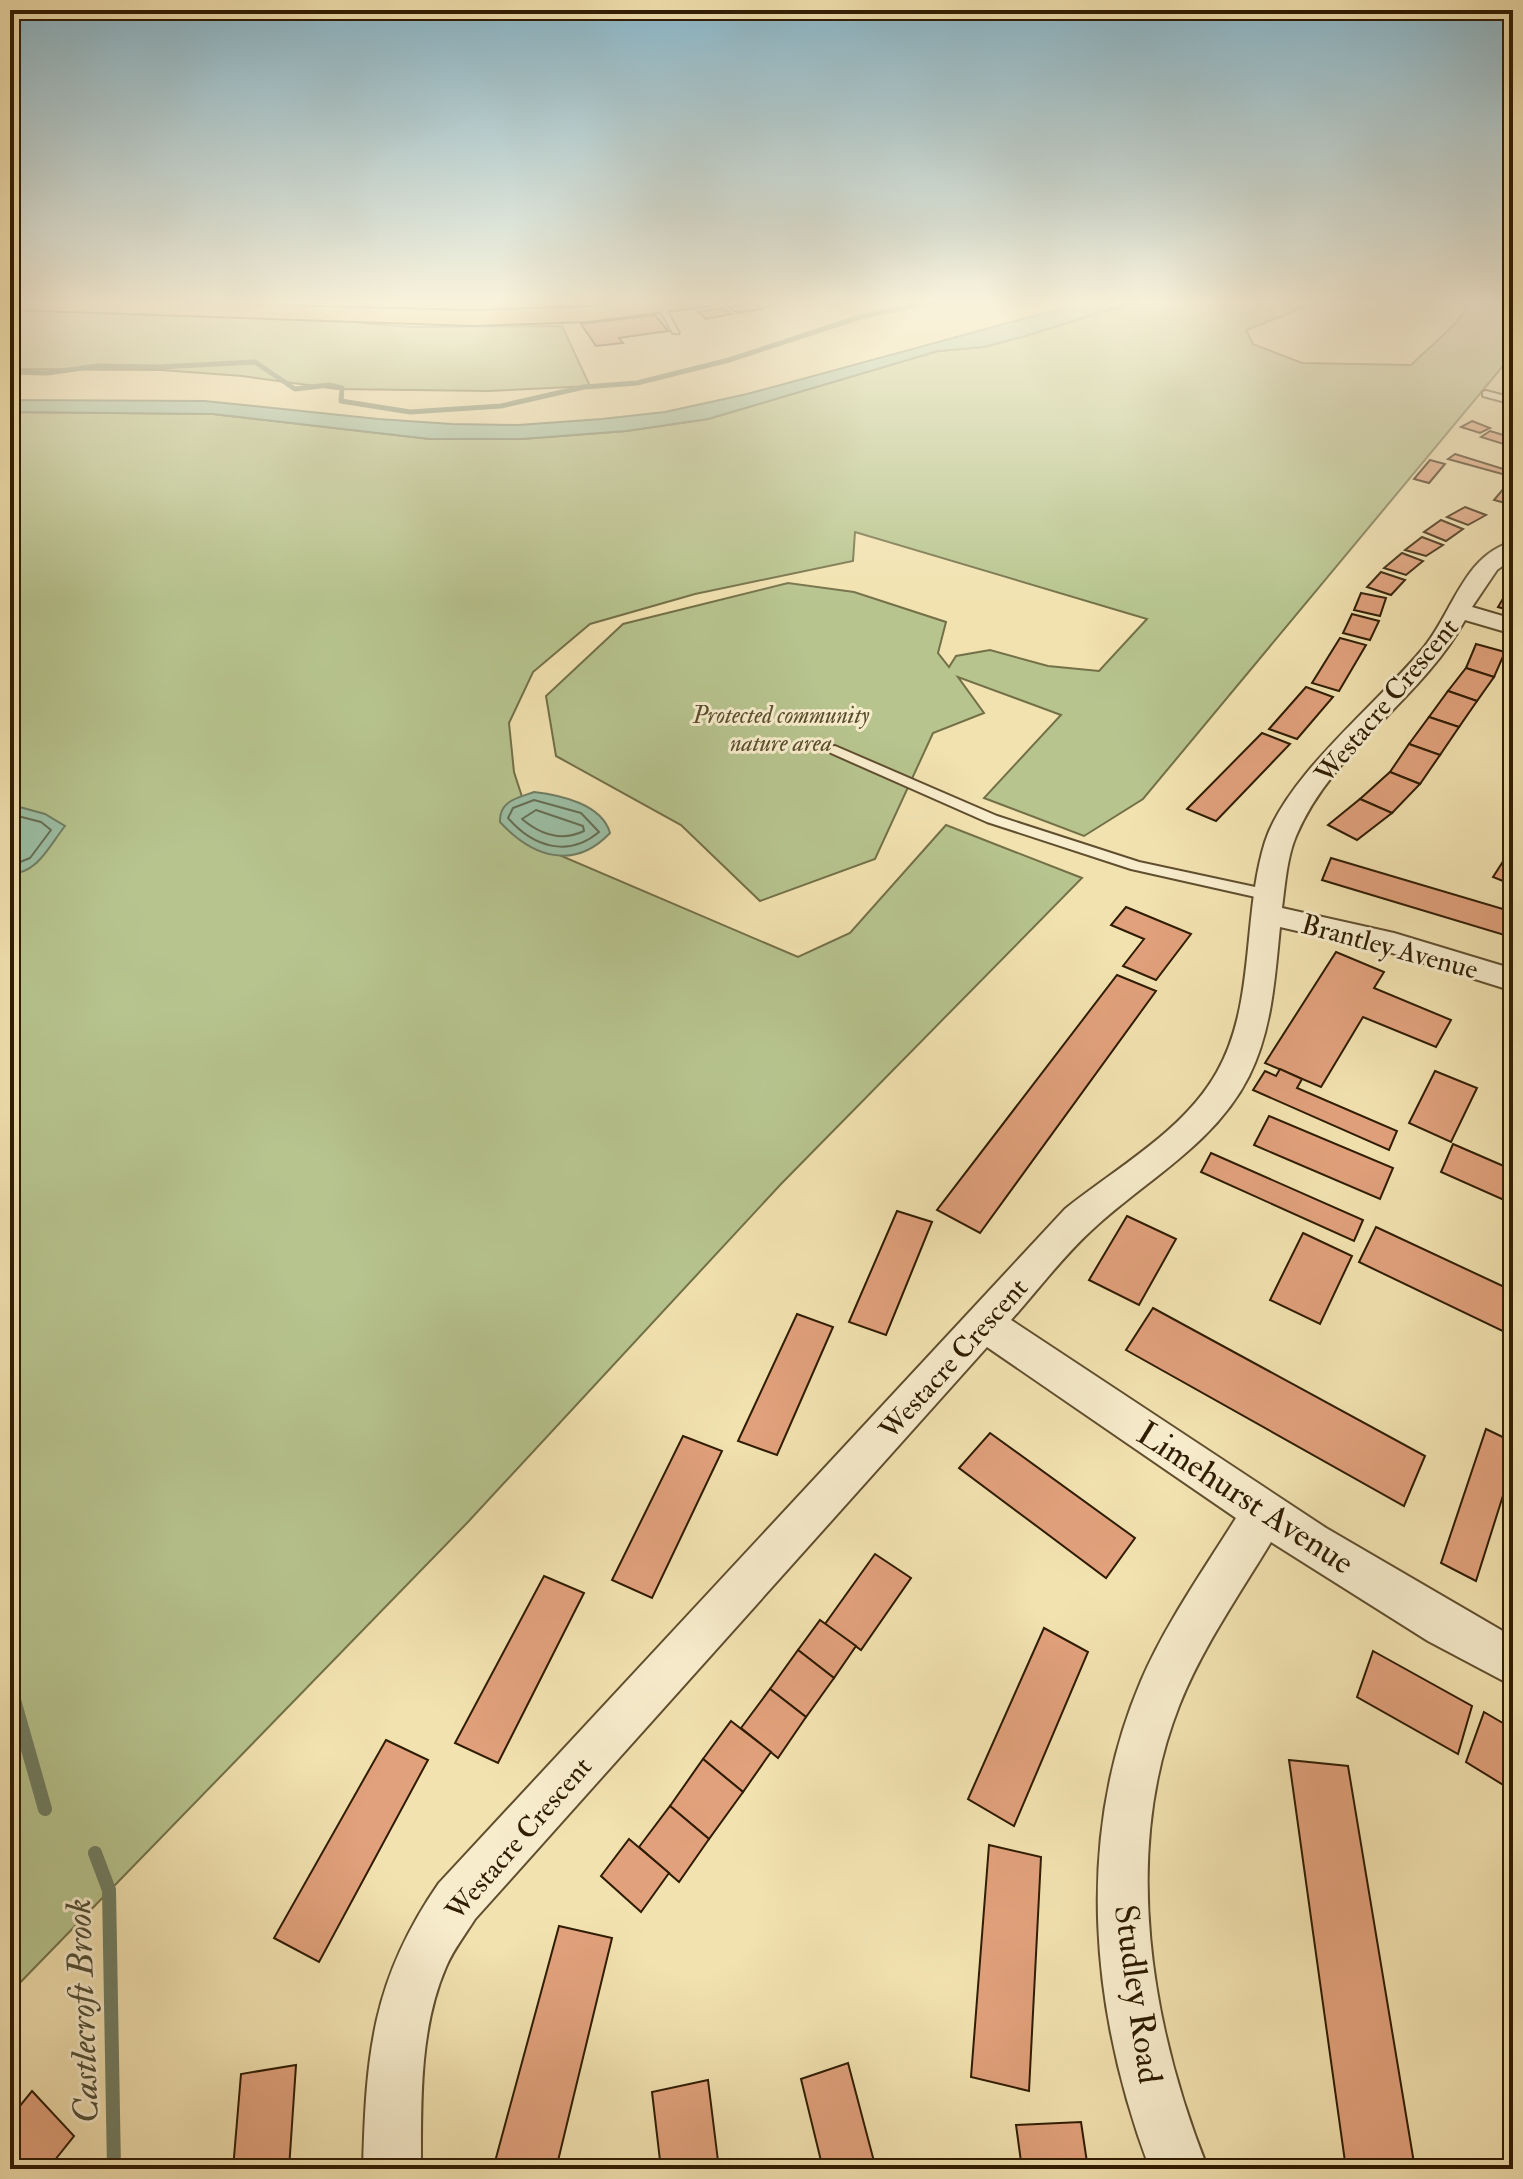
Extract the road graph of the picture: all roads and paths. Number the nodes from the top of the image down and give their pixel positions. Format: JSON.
{"nodes":[{"id":1,"x":1513,"y":549,"type":"edge"},
{"id":2,"x":1461,"y":611,"type":"junction"},
{"id":3,"x":1513,"y":627,"type":"edge"},
{"id":4,"x":835,"y":750,"type":"dead end"},
{"id":5,"x":1267,"y":905,"type":"junction"},
{"id":6,"x":1513,"y":980,"type":"edge"},
{"id":7,"x":984,"y":1323,"type":"junction"},
{"id":8,"x":1265,"y":1512,"type":"junction"},
{"id":9,"x":1513,"y":1663,"type":"edge"},
{"id":10,"x":392,"y":2169,"type":"edge"},
{"id":11,"x":1179,"y":2169,"type":"edge"}],
"edges":[{"from":1,"to":2,"type":"street","name":"Westacre Crescent"},
{"from":2,"to":3,"type":"street"},
{"from":2,"to":5,"type":"street","name":"Westacre Crescent"},
{"from":4,"to":5,"type":"lane"},
{"from":5,"to":6,"type":"street","name":"Brantley Avenue"},
{"from":5,"to":7,"type":"street","name":"Westacre Crescent"},
{"from":7,"to":8,"type":"street","name":"Limehurst Avenue"},
{"from":7,"to":10,"type":"street","name":"Westacre Crescent"},
{"from":8,"to":9,"type":"street","name":"Limehurst Avenue"},
{"from":8,"to":11,"type":"street","name":"Studley Road"}]}
